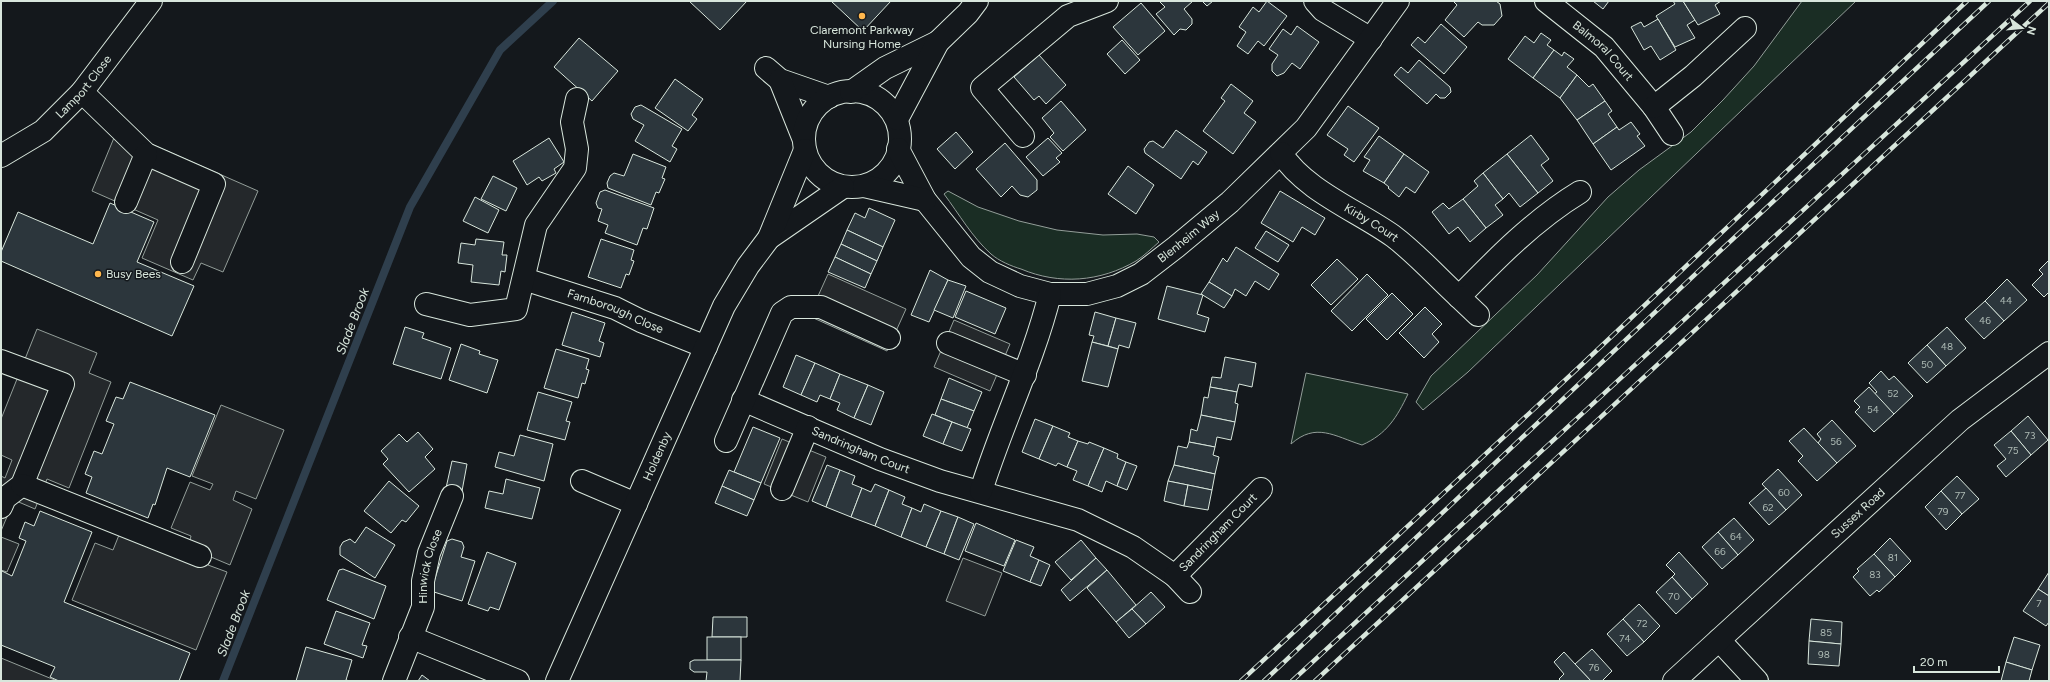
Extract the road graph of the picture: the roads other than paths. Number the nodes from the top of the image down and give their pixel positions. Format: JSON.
{"nodes":[{"id":1,"x":151,"y":1,"type":"edge"},
{"id":2,"x":977,"y":1,"type":"edge"},
{"id":3,"x":1315,"y":1,"type":"edge"},
{"id":4,"x":1398,"y":1,"type":"edge"},
{"id":5,"x":1546,"y":1,"type":"edge"},
{"id":6,"x":1105,"y":2,"type":"edge"},
{"id":7,"x":1745,"y":28,"type":"dead end"},
{"id":8,"x":1371,"y":39,"type":"junction"},
{"id":9,"x":938,"y":42,"type":"junction"},
{"id":10,"x":82,"y":92,"type":"junction"},
{"id":11,"x":850,"y":92,"type":"junction"},
{"id":12,"x":829,"y":97,"type":"junction"},
{"id":13,"x":577,"y":99,"type":"dead end"},
{"id":14,"x":1654,"y":107,"type":"junction"},
{"id":15,"x":897,"y":119,"type":"junction"},
{"id":16,"x":1672,"y":134,"type":"dead end"},
{"id":17,"x":1022,"y":136,"type":"dead end"},
{"id":18,"x":805,"y":145,"type":"junction"},
{"id":19,"x":898,"y":149,"type":"junction"},
{"id":20,"x":1281,"y":153,"type":"junction"},
{"id":21,"x":146,"y":154,"type":"junction"},
{"id":22,"x":1,"y":156,"type":"edge"},
{"id":23,"x":854,"y":186,"type":"junction"},
{"id":24,"x":1580,"y":192,"type":"dead end"},
{"id":25,"x":925,"y":200,"type":"junction"},
{"id":26,"x":126,"y":202,"type":"dead end"},
{"id":27,"x":769,"y":238,"type":"junction"},
{"id":28,"x":182,"y":262,"type":"dead end"},
{"id":29,"x":524,"y":279,"type":"junction"},
{"id":30,"x":1050,"y":294,"type":"junction"},
{"id":31,"x":1459,"y":297,"type":"junction"},
{"id":32,"x":426,"y":304,"type":"dead end"},
{"id":33,"x":1478,"y":315,"type":"dead end"},
{"id":34,"x":889,"y":338,"type":"dead end"},
{"id":35,"x":948,"y":343,"type":"dead end"},
{"id":36,"x":706,"y":347,"type":"junction"},
{"id":37,"x":2049,"y":353,"type":"edge"},
{"id":38,"x":1,"y":361,"type":"edge"},
{"id":39,"x":1025,"y":375,"type":"junction"},
{"id":40,"x":743,"y":400,"type":"junction"},
{"id":41,"x":808,"y":428,"type":"junction"},
{"id":42,"x":726,"y":442,"type":"dead end"},
{"id":43,"x":582,"y":481,"type":"dead end"},
{"id":44,"x":22,"y":485,"type":"junction"},
{"id":45,"x":782,"y":489,"type":"dead end"},
{"id":46,"x":1261,"y":489,"type":"dead end"},
{"id":47,"x":981,"y":491,"type":"junction"},
{"id":48,"x":452,"y":496,"type":"dead end"},
{"id":49,"x":636,"y":504,"type":"junction"},
{"id":50,"x":1,"y":507,"type":"edge"},
{"id":51,"x":200,"y":556,"type":"dead end"},
{"id":52,"x":1175,"y":576,"type":"junction"},
{"id":53,"x":1190,"y":592,"type":"dead end"},
{"id":54,"x":410,"y":638,"type":"junction"},
{"id":55,"x":1719,"y":640,"type":"junction"},
{"id":56,"x":394,"y":681,"type":"edge"},
{"id":57,"x":518,"y":681,"type":"edge"},
{"id":58,"x":557,"y":681,"type":"edge"},
{"id":59,"x":1674,"y":681,"type":"edge"},
{"id":60,"x":1757,"y":681,"type":"edge"}],
"edges":[{"from":1,"to":10,"type":"street","name":"Lamport Close"},
{"from":2,"to":9,"type":"street"},
{"from":3,"to":8,"type":"street"},
{"from":4,"to":8,"type":"street","name":"Blenheim Way"},
{"from":5,"to":14,"type":"street","name":"Balmoral Court"},
{"from":6,"to":17,"type":"street"},
{"from":7,"to":14,"type":"street"},
{"from":8,"to":20,"type":"street","name":"Blenheim Way"},
{"from":9,"to":11,"type":"street"},
{"from":9,"to":15,"type":"street"},
{"from":10,"to":21,"type":"street"},
{"from":10,"to":22,"type":"street","name":"Lamport Close"},
{"from":11,"to":12,"type":"street"},
{"from":11,"to":15,"type":"street"},
{"from":12,"to":18,"type":"street"},
{"from":12,"to":18,"type":"street"},
{"from":13,"to":29,"type":"street"},
{"from":14,"to":16,"type":"street","name":"Balmoral Court"},
{"from":15,"to":19,"type":"street"},
{"from":18,"to":23,"type":"street"},
{"from":18,"to":27,"type":"street","name":"Holdenby"},
{"from":19,"to":23,"type":"street"},
{"from":19,"to":25,"type":"street","name":"Blenheim Way"},
{"from":20,"to":30,"type":"street","name":"Blenheim Way"},
{"from":20,"to":31,"type":"street","name":"Kirby Court"},
{"from":21,"to":26,"type":"street"},
{"from":21,"to":28,"type":"street"},
{"from":23,"to":25,"type":"street"},
{"from":23,"to":27,"type":"street","name":"Holdenby"},
{"from":24,"to":31,"type":"street"},
{"from":25,"to":30,"type":"street","name":"Blenheim Way"},
{"from":27,"to":36,"type":"street","name":"Holdenby"},
{"from":29,"to":32,"type":"street"},
{"from":29,"to":36,"type":"street","name":"Farnborough Close"},
{"from":30,"to":39,"type":"street"},
{"from":31,"to":33,"type":"street","name":"Kirby Court"},
{"from":34,"to":40,"type":"street"},
{"from":35,"to":39,"type":"street"},
{"from":36,"to":49,"type":"street","name":"Holdenby"},
{"from":37,"to":55,"type":"street","name":"Sussex Road"},
{"from":38,"to":44,"type":"street"},
{"from":39,"to":47,"type":"street"},
{"from":40,"to":41,"type":"street","name":"Sandringham Court"},
{"from":40,"to":42,"type":"street"},
{"from":41,"to":45,"type":"street"},
{"from":41,"to":47,"type":"street","name":"Sandringham Court"},
{"from":43,"to":49,"type":"street"},
{"from":44,"to":50,"type":"street"},
{"from":44,"to":51,"type":"street"},
{"from":46,"to":52,"type":"street","name":"Sandringham Court"},
{"from":47,"to":52,"type":"street","name":"Sandringham Court"},
{"from":48,"to":54,"type":"street","name":"Hinwick Close"},
{"from":49,"to":58,"type":"street","name":"Holdenby"},
{"from":52,"to":53,"type":"street","name":"Sandringham Court"},
{"from":54,"to":56,"type":"street","name":"Hinwick Close"},
{"from":54,"to":57,"type":"street"},
{"from":55,"to":59,"type":"street","name":"Sussex Road"},
{"from":55,"to":60,"type":"street"}]}
